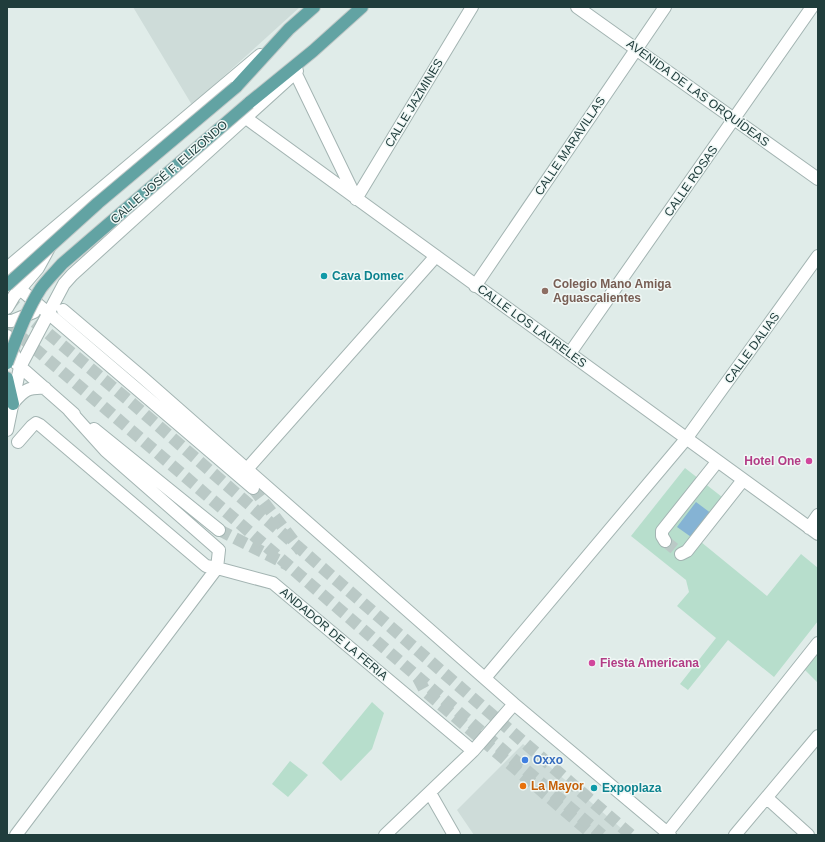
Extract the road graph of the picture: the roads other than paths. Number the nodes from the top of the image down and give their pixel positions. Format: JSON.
{"nodes":[{"id":1,"x":314,"y":7,"type":"edge"},
{"id":2,"x":362,"y":7,"type":"edge"},
{"id":3,"x":472,"y":7,"type":"edge"},
{"id":4,"x":577,"y":7,"type":"edge"},
{"id":5,"x":665,"y":7,"type":"edge"},
{"id":6,"x":812,"y":7,"type":"edge"},
{"id":7,"x":289,"y":29,"type":"junction"},
{"id":8,"x":636,"y":49,"type":"junction"},
{"id":9,"x":313,"y":51,"type":"junction"},
{"id":10,"x":296,"y":72,"type":"junction"},
{"id":11,"x":246,"y":118,"type":"junction"},
{"id":12,"x":734,"y":119,"type":"junction"},
{"id":13,"x":818,"y":179,"type":"edge"},
{"id":14,"x":356,"y":199,"type":"junction"},
{"id":15,"x":63,"y":220,"type":"junction"},
{"id":16,"x":436,"y":256,"type":"junction"},
{"id":17,"x":818,"y":256,"type":"edge"},
{"id":18,"x":7,"y":268,"type":"edge"},
{"id":19,"x":7,"y":278,"type":"edge"},
{"id":20,"x":64,"y":284,"type":"junction"},
{"id":21,"x":7,"y":285,"type":"edge"},
{"id":22,"x":475,"y":286,"type":"junction"},
{"id":23,"x":20,"y":289,"type":"junction"},
{"id":24,"x":7,"y":308,"type":"edge"},
{"id":25,"x":45,"y":310,"type":"junction"},
{"id":26,"x":63,"y":310,"type":"junction"},
{"id":27,"x":7,"y":321,"type":"edge"},
{"id":28,"x":69,"y":331,"type":"junction"},
{"id":29,"x":7,"y":336,"type":"edge"},
{"id":30,"x":570,"y":353,"type":"junction"},
{"id":31,"x":7,"y":355,"type":"edge"},
{"id":32,"x":7,"y":363,"type":"edge"},
{"id":33,"x":20,"y":367,"type":"junction"},
{"id":34,"x":7,"y":378,"type":"edge"},
{"id":35,"x":45,"y":388,"type":"junction"},
{"id":36,"x":12,"y":404,"type":"junction"},
{"id":37,"x":69,"y":410,"type":"junction"},
{"id":38,"x":7,"y":430,"type":"edge"},
{"id":39,"x":686,"y":439,"type":"junction"},
{"id":40,"x":18,"y":442,"type":"dead end"},
{"id":41,"x":718,"y":462,"type":"junction"},
{"id":42,"x":247,"y":469,"type":"junction"},
{"id":43,"x":743,"y":480,"type":"junction"},
{"id":44,"x":253,"y":488,"type":"tunnel mouth"},
{"id":45,"x":818,"y":516,"type":"edge"},
{"id":46,"x":219,"y":530,"type":"tunnel mouth"},
{"id":47,"x":814,"y":531,"type":"edge"},
{"id":48,"x":665,"y":541,"type":"dead end"},
{"id":49,"x":681,"y":554,"type":"dead end"},
{"id":50,"x":217,"y":568,"type":"junction"},
{"id":51,"x":818,"y":643,"type":"edge"},
{"id":52,"x":484,"y":678,"type":"junction"},
{"id":53,"x":514,"y":704,"type":"junction"},
{"id":54,"x":818,"y":736,"type":"edge"},
{"id":55,"x":472,"y":750,"type":"junction"},
{"id":56,"x":430,"y":793,"type":"junction"},
{"id":57,"x":767,"y":798,"type":"junction"},
{"id":58,"x":669,"y":834,"type":"edge"},
{"id":59,"x":16,"y":835,"type":"edge"},
{"id":60,"x":385,"y":835,"type":"edge"},
{"id":61,"x":454,"y":835,"type":"edge"},
{"id":62,"x":735,"y":835,"type":"edge"},
{"id":63,"x":808,"y":835,"type":"edge"}],
"edges":[{"from":1,"to":7,"type":"main road","name":"CALLE JOSÉ F. ELIZONDO"},
{"from":2,"to":9,"type":"main road","name":"CALLE JOSÉ F. ELIZONDO"},
{"from":3,"to":14,"type":"street","name":"CALLE JAZMINES"},
{"from":4,"to":8,"type":"street","name":"AVENIDA DE LAS ORQUÍDEAS"},
{"from":5,"to":8,"type":"street","name":"CALLE MARAVILLAS"},
{"from":6,"to":12,"type":"street","name":"CALLE ROSAS"},
{"from":7,"to":15,"type":"street"},
{"from":7,"to":21,"type":"main road","name":"CALLE JOSÉ F. ELIZONDO","bridge":true},
{"from":8,"to":12,"type":"street","name":"AVENIDA DE LAS ORQUÍDEAS"},
{"from":8,"to":22,"type":"street","name":"CALLE MARAVILLAS"},
{"from":9,"to":10,"type":"street"},
{"from":9,"to":32,"type":"main road","name":"CALLE JOSÉ F. ELIZONDO","bridge":true},
{"from":10,"to":11,"type":"street"},
{"from":10,"to":14,"type":"street"},
{"from":11,"to":14,"type":"street","name":"CALLE LOS LAURELES"},
{"from":11,"to":20,"type":"street"},
{"from":12,"to":13,"type":"street","name":"AVENIDA DE LAS ORQUÍDEAS"},
{"from":12,"to":30,"type":"street","name":"CALLE ROSAS"},
{"from":14,"to":16,"type":"street","name":"CALLE LOS LAURELES"},
{"from":15,"to":18,"type":"street"},
{"from":15,"to":23,"type":"street"},
{"from":16,"to":22,"type":"street","name":"CALLE LOS LAURELES"},
{"from":16,"to":42,"type":"street"},
{"from":17,"to":39,"type":"street","name":"CALLE DALIAS"},
{"from":19,"to":23,"type":"street"},
{"from":20,"to":25,"type":"street"},
{"from":20,"to":26,"type":"street"},
{"from":22,"to":30,"type":"street","name":"CALLE LOS LAURELES"},
{"from":23,"to":24,"type":"street"},
{"from":23,"to":25,"type":"street"},
{"from":25,"to":27,"type":"street"},
{"from":25,"to":28,"type":"street"},
{"from":25,"to":33,"type":"street"},
{"from":26,"to":28,"type":"street"},
{"from":26,"to":42,"type":"street"},
{"from":28,"to":44,"type":"street"},
{"from":29,"to":33,"type":"street"},
{"from":30,"to":39,"type":"street","name":"CALLE LOS LAURELES"},
{"from":31,"to":33,"type":"street"},
{"from":33,"to":35,"type":"street"},
{"from":33,"to":36,"type":"street"},
{"from":34,"to":36,"type":"main road"},
{"from":35,"to":36,"type":"street"},
{"from":35,"to":37,"type":"street"},
{"from":36,"to":38,"type":"street"},
{"from":37,"to":46,"type":"street"},
{"from":37,"to":50,"type":"street"},
{"from":39,"to":41,"type":"street","name":"CALLE LOS LAURELES"},
{"from":39,"to":52,"type":"street","name":"CALLE DALIAS"},
{"from":40,"to":50,"type":"street","name":"ANDADOR DE LA FERIA"},
{"from":41,"to":43,"type":"street","name":"CALLE LOS LAURELES"},
{"from":41,"to":48,"type":"street"},
{"from":42,"to":52,"type":"street"},
{"from":43,"to":47,"type":"street","name":"CALLE LOS LAURELES"},
{"from":43,"to":49,"type":"street"},
{"from":45,"to":47,"type":"street"},
{"from":50,"to":55,"type":"street","name":"ANDADOR DE LA FERIA"},
{"from":50,"to":59,"type":"street"},
{"from":51,"to":58,"type":"street"},
{"from":52,"to":53,"type":"street"},
{"from":53,"to":55,"type":"street"},
{"from":53,"to":58,"type":"street"},
{"from":54,"to":57,"type":"street"},
{"from":55,"to":56,"type":"street"},
{"from":56,"to":60,"type":"street"},
{"from":56,"to":61,"type":"street"},
{"from":57,"to":62,"type":"street"},
{"from":57,"to":63,"type":"street"}]}
